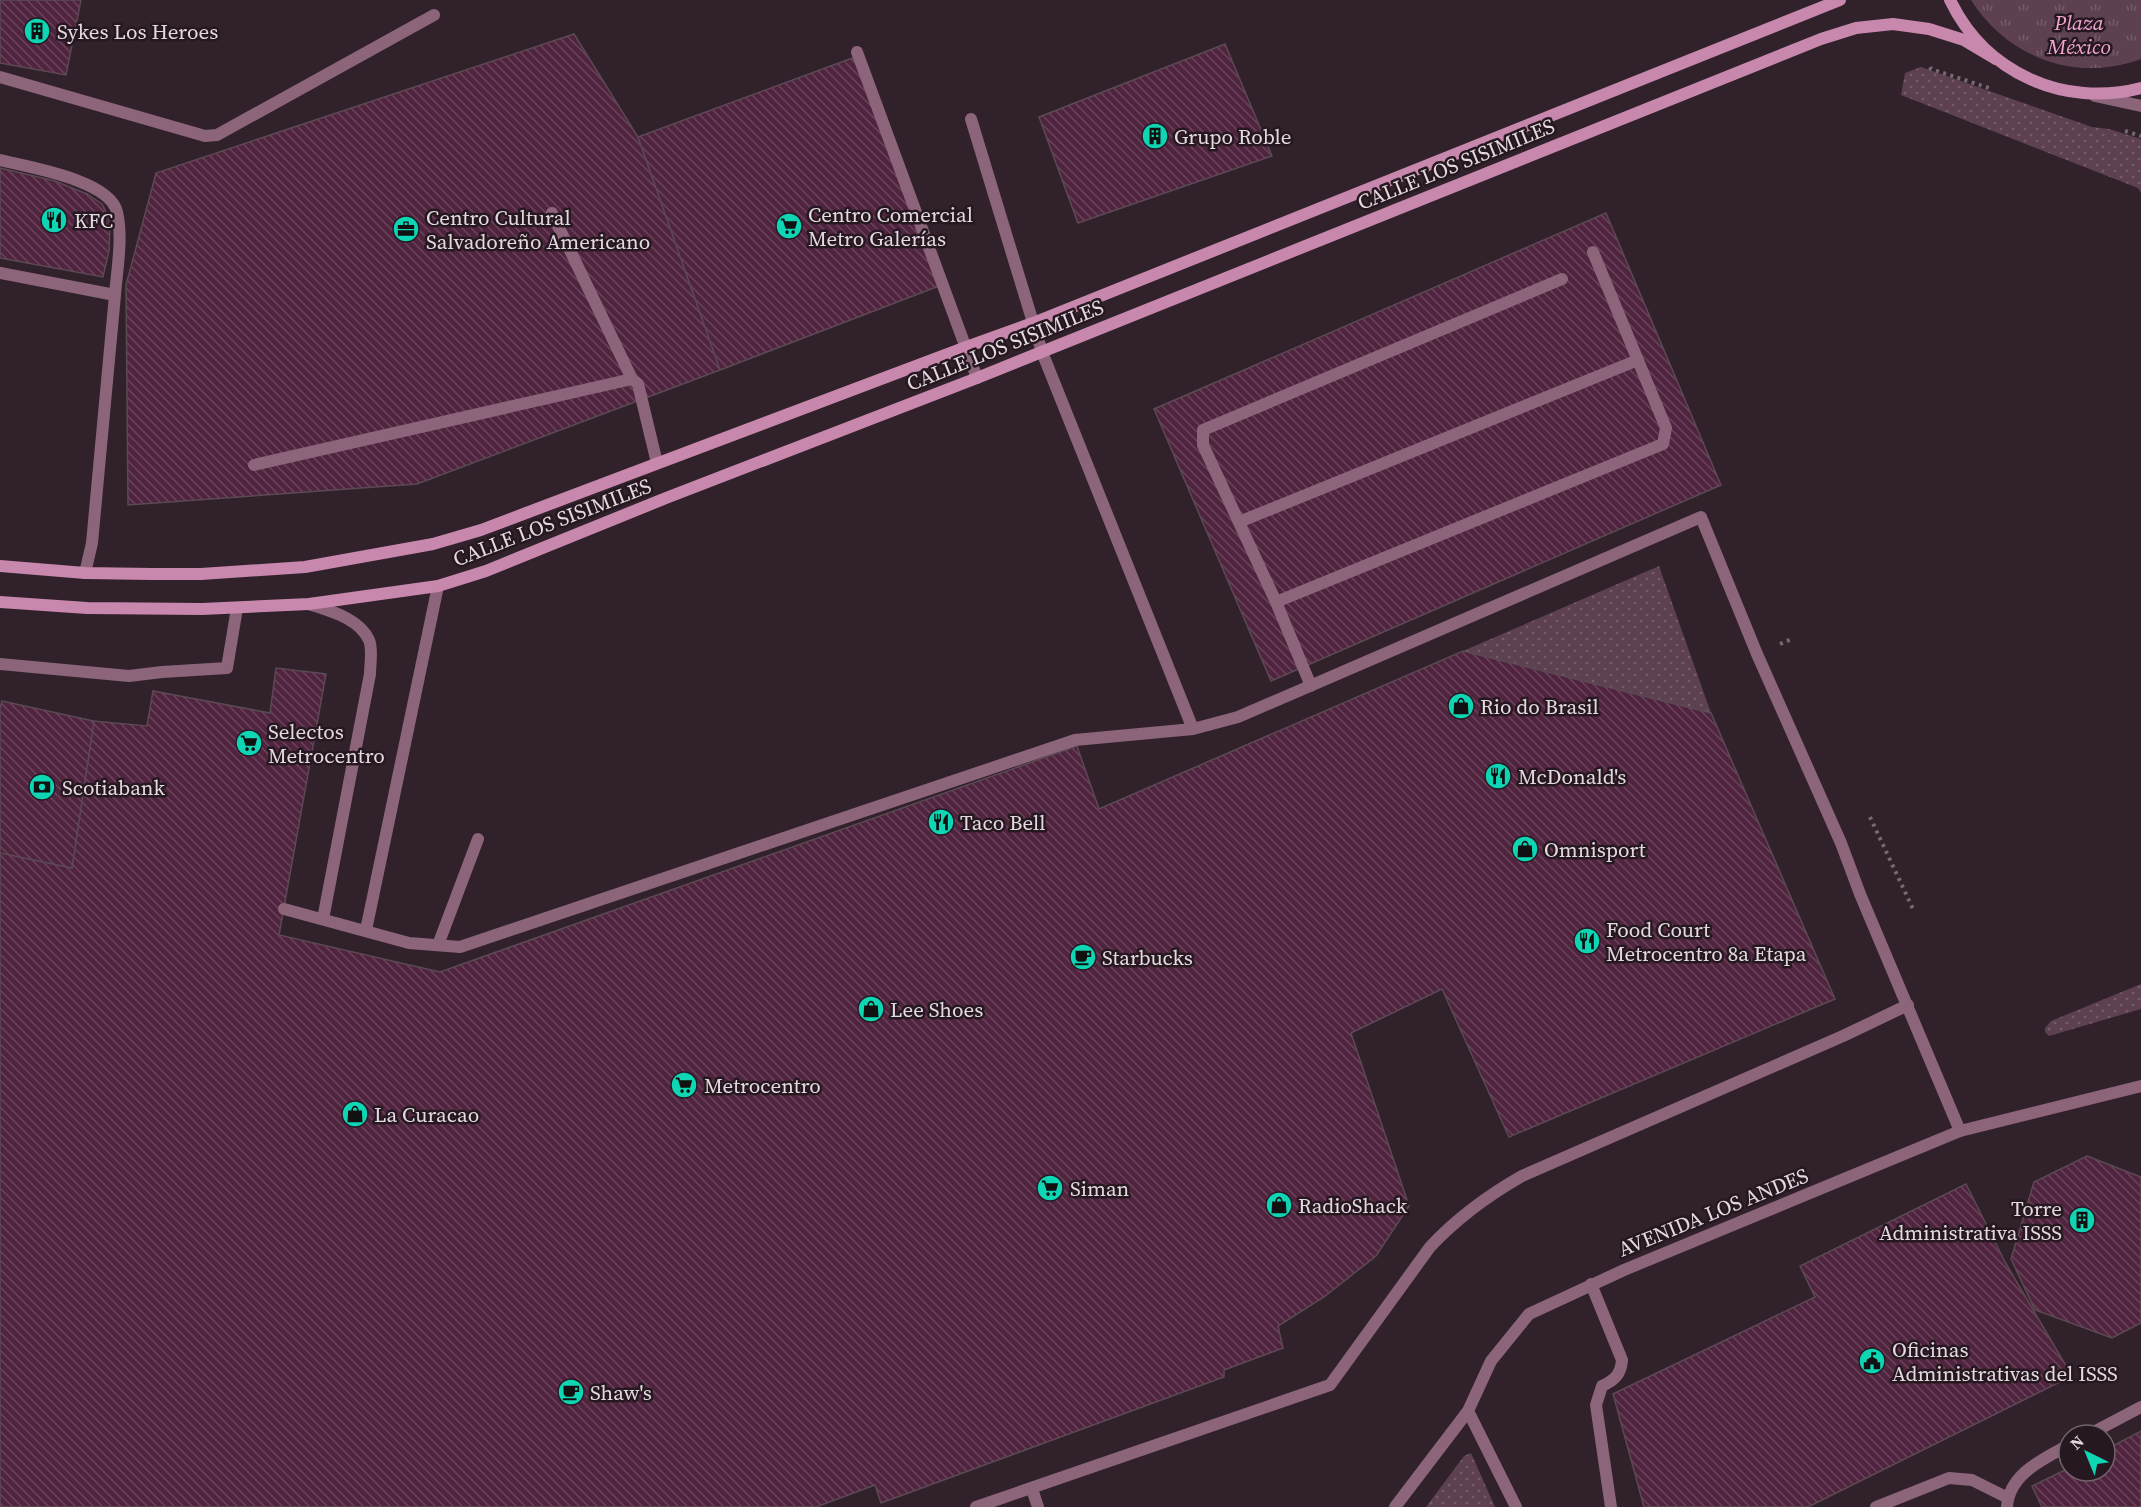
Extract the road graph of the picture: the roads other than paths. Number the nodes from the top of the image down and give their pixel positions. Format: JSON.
{"nodes":[{"id":1,"x":1840,"y":0,"type":"edge"},
{"id":2,"x":1950,"y":0,"type":"edge"},
{"id":3,"x":434,"y":15,"type":"dead end"},
{"id":4,"x":857,"y":52,"type":"dead end"},
{"id":5,"x":1996,"y":59,"type":"junction"},
{"id":6,"x":0,"y":77,"type":"edge"},
{"id":7,"x":2141,"y":88,"type":"edge"},
{"id":8,"x":2082,"y":93,"type":"junction"},
{"id":9,"x":2141,"y":106,"type":"edge"},
{"id":10,"x":971,"y":118,"type":"dead end"},
{"id":11,"x":0,"y":160,"type":"edge"},
{"id":12,"x":552,"y":213,"type":"dead end"},
{"id":13,"x":1593,"y":252,"type":"dead end"},
{"id":14,"x":0,"y":273,"type":"edge"},
{"id":15,"x":1562,"y":279,"type":"dead end"},
{"id":16,"x":115,"y":295,"type":"junction"},
{"id":17,"x":1034,"y":323,"type":"junction"},
{"id":18,"x":966,"y":347,"type":"junction"},
{"id":19,"x":1042,"y":352,"type":"junction"},
{"id":20,"x":1638,"y":360,"type":"junction"},
{"id":21,"x":977,"y":378,"type":"junction"},
{"id":22,"x":632,"y":379,"type":"junction"},
{"id":23,"x":657,"y":463,"type":"junction"},
{"id":24,"x":255,"y":465,"type":"dead end"},
{"id":25,"x":1239,"y":522,"type":"junction"},
{"id":26,"x":0,"y":566,"type":"edge"},
{"id":27,"x":85,"y":573,"type":"junction"},
{"id":28,"x":438,"y":586,"type":"junction"},
{"id":29,"x":0,"y":602,"type":"edge"},
{"id":30,"x":1276,"y":602,"type":"junction"},
{"id":31,"x":309,"y":604,"type":"junction"},
{"id":32,"x":237,"y":608,"type":"junction"},
{"id":33,"x":0,"y":664,"type":"edge"},
{"id":34,"x":1311,"y":686,"type":"junction"},
{"id":35,"x":1193,"y":729,"type":"junction"},
{"id":36,"x":478,"y":839,"type":"dead end"},
{"id":37,"x":284,"y":909,"type":"dead end"},
{"id":38,"x":323,"y":919,"type":"junction"},
{"id":39,"x":366,"y":930,"type":"junction"},
{"id":40,"x":438,"y":945,"type":"junction"},
{"id":41,"x":1908,"y":1005,"type":"junction"},
{"id":42,"x":2141,"y":1086,"type":"edge"},
{"id":43,"x":1960,"y":1131,"type":"junction"},
{"id":44,"x":1591,"y":1284,"type":"junction"},
{"id":45,"x":2141,"y":1407,"type":"edge"},
{"id":46,"x":1468,"y":1411,"type":"junction"},
{"id":47,"x":2111,"y":1423,"type":"edge"},
{"id":48,"x":2057,"y":1452,"type":"edge"},
{"id":49,"x":1032,"y":1489,"type":"junction"},
{"id":50,"x":2007,"y":1502,"type":"edge"},
{"id":51,"x":977,"y":1507,"type":"edge"},
{"id":52,"x":1038,"y":1507,"type":"edge"},
{"id":53,"x":1395,"y":1507,"type":"edge"},
{"id":54,"x":1516,"y":1507,"type":"edge"},
{"id":55,"x":1611,"y":1507,"type":"edge"},
{"id":56,"x":1876,"y":1507,"type":"edge"}],
"edges":[{"from":1,"to":17,"type":"main road","name":"CALLE LOS SISIMILES"},
{"from":2,"to":5,"type":"main road"},
{"from":3,"to":6,"type":"street"},
{"from":4,"to":18,"type":"street"},
{"from":5,"to":8,"type":"main road"},
{"from":5,"to":19,"type":"main road","name":"CALLE LOS SISIMILES"},
{"from":7,"to":8,"type":"main road"},
{"from":8,"to":9,"type":"street"},
{"from":10,"to":17,"type":"street"},
{"from":11,"to":16,"type":"street"},
{"from":12,"to":22,"type":"street"},
{"from":13,"to":20,"type":"street"},
{"from":14,"to":16,"type":"street"},
{"from":15,"to":25,"type":"street"},
{"from":16,"to":27,"type":"street"},
{"from":17,"to":18,"type":"main road","name":"CALLE LOS SISIMILES"},
{"from":17,"to":19,"type":"street"},
{"from":18,"to":21,"type":"street"},
{"from":18,"to":23,"type":"main road","name":"CALLE LOS SISIMILES"},
{"from":19,"to":21,"type":"main road","name":"CALLE LOS SISIMILES"},
{"from":19,"to":35,"type":"street"},
{"from":20,"to":25,"type":"street"},
{"from":20,"to":30,"type":"street"},
{"from":21,"to":28,"type":"main road","name":"CALLE LOS SISIMILES"},
{"from":22,"to":23,"type":"street"},
{"from":22,"to":24,"type":"street"},
{"from":23,"to":27,"type":"main road","name":"CALLE LOS SISIMILES"},
{"from":25,"to":30,"type":"street"},
{"from":26,"to":27,"type":"main road","name":"CALLE LOS SISIMILES"},
{"from":28,"to":31,"type":"main road","name":"CALLE LOS SISIMILES"},
{"from":28,"to":39,"type":"street"},
{"from":29,"to":32,"type":"main road","name":"CALLE LOS SISIMILES"},
{"from":30,"to":34,"type":"street"},
{"from":31,"to":32,"type":"main road","name":"CALLE LOS SISIMILES"},
{"from":31,"to":38,"type":"street"},
{"from":32,"to":33,"type":"street"},
{"from":34,"to":35,"type":"street"},
{"from":34,"to":41,"type":"street"},
{"from":35,"to":40,"type":"street"},
{"from":36,"to":40,"type":"street"},
{"from":37,"to":38,"type":"street"},
{"from":38,"to":39,"type":"street"},
{"from":39,"to":40,"type":"street"},
{"from":41,"to":43,"type":"street"},
{"from":41,"to":49,"type":"street"},
{"from":42,"to":43,"type":"street","name":"AVENIDA LOS ANDES"},
{"from":43,"to":44,"type":"street","name":"AVENIDA LOS ANDES"},
{"from":44,"to":46,"type":"street","name":"AVENIDA LOS ANDES"},
{"from":44,"to":55,"type":"street"},
{"from":45,"to":47,"type":"street"},
{"from":46,"to":53,"type":"street","name":"AVENIDA LOS ANDES"},
{"from":46,"to":54,"type":"street"},
{"from":48,"to":50,"type":"street"},
{"from":49,"to":51,"type":"street"},
{"from":49,"to":52,"type":"street"},
{"from":50,"to":56,"type":"street"}]}
